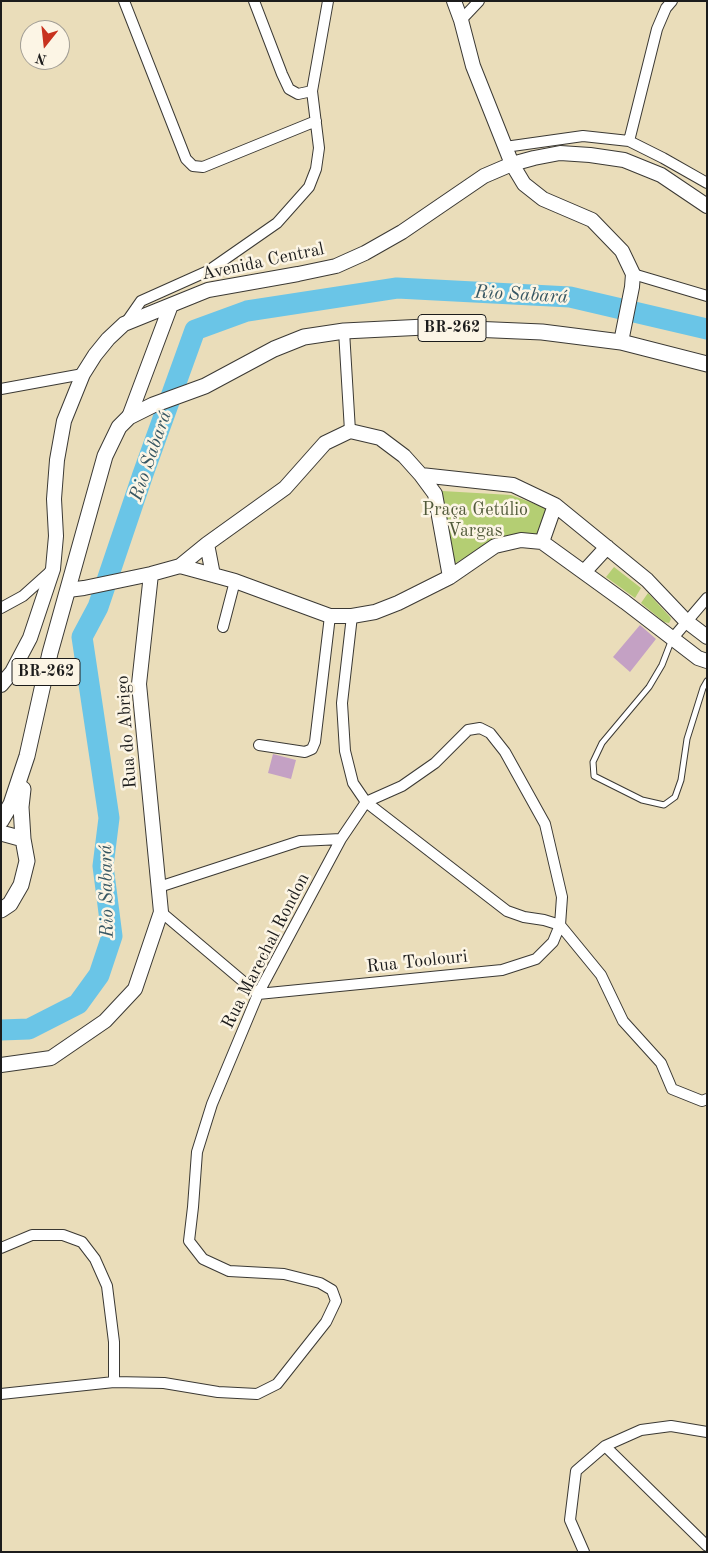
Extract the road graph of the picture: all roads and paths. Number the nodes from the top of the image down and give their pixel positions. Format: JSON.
{"nodes":[{"id":1,"x":124,"y":1,"type":"edge"},
{"id":2,"x":254,"y":1,"type":"edge"},
{"id":3,"x":328,"y":1,"type":"edge"},
{"id":4,"x":454,"y":1,"type":"edge"},
{"id":5,"x":479,"y":1,"type":"edge"},
{"id":6,"x":672,"y":1,"type":"edge"},
{"id":7,"x":461,"y":20,"type":"junction"},
{"id":8,"x":312,"y":91,"type":"junction"},
{"id":9,"x":316,"y":121,"type":"junction"},
{"id":10,"x":629,"y":141,"type":"junction"},
{"id":11,"x":505,"y":147,"type":"junction"},
{"id":12,"x":512,"y":164,"type":"junction"},
{"id":13,"x":707,"y":183,"type":"edge"},
{"id":14,"x":707,"y":206,"type":"edge"},
{"id":15,"x":632,"y":280,"type":"junction"},
{"id":16,"x":707,"y":296,"type":"edge"},
{"id":17,"x":171,"y":305,"type":"junction"},
{"id":18,"x":124,"y":324,"type":"junction"},
{"id":19,"x":344,"y":331,"type":"junction"},
{"id":20,"x":621,"y":342,"type":"junction"},
{"id":21,"x":707,"y":364,"type":"edge"},
{"id":22,"x":83,"y":374,"type":"junction"},
{"id":23,"x":1,"y":389,"type":"edge"},
{"id":24,"x":129,"y":417,"type":"junction"},
{"id":25,"x":350,"y":431,"type":"junction"},
{"id":26,"x":421,"y":475,"type":"junction"},
{"id":27,"x":555,"y":505,"type":"junction"},
{"id":28,"x":542,"y":542,"type":"junction"},
{"id":29,"x":207,"y":544,"type":"junction"},
{"id":30,"x":607,"y":547,"type":"junction"},
{"id":31,"x":180,"y":566,"type":"junction"},
{"id":32,"x":53,"y":569,"type":"junction"},
{"id":33,"x":584,"y":572,"type":"junction"},
{"id":34,"x":151,"y":574,"type":"junction"},
{"id":35,"x":213,"y":575,"type":"junction"},
{"id":36,"x":450,"y":577,"type":"junction"},
{"id":37,"x":235,"y":581,"type":"junction"},
{"id":38,"x":68,"y":590,"type":"junction"},
{"id":39,"x":707,"y":598,"type":"edge"},
{"id":40,"x":1,"y":608,"type":"edge"},
{"id":41,"x":330,"y":616,"type":"junction"},
{"id":42,"x":352,"y":616,"type":"junction"},
{"id":43,"x":686,"y":621,"type":"junction"},
{"id":44,"x":223,"y":627,"type":"dead end"},
{"id":45,"x":707,"y":637,"type":"edge"},
{"id":46,"x":672,"y":639,"type":"junction"},
{"id":47,"x":707,"y":662,"type":"edge"},
{"id":48,"x":707,"y":682,"type":"edge"},
{"id":49,"x":1,"y":685,"type":"edge"},
{"id":50,"x":258,"y":744,"type":"dead end"},
{"id":51,"x":27,"y":756,"type":"junction"},
{"id":52,"x":366,"y":802,"type":"junction"},
{"id":53,"x":1,"y":821,"type":"edge"},
{"id":54,"x":1,"y":833,"type":"edge"},
{"id":55,"x":23,"y":838,"type":"junction"},
{"id":56,"x":341,"y":840,"type":"junction"},
{"id":57,"x":159,"y":887,"type":"junction"},
{"id":58,"x":1,"y":910,"type":"edge"},
{"id":59,"x":161,"y":912,"type":"junction"},
{"id":60,"x":560,"y":925,"type":"junction"},
{"id":61,"x":258,"y":994,"type":"junction"},
{"id":62,"x":1,"y":1066,"type":"edge"},
{"id":63,"x":707,"y":1099,"type":"edge"},
{"id":64,"x":1,"y":1248,"type":"edge"},
{"id":65,"x":114,"y":1382,"type":"junction"},
{"id":66,"x":1,"y":1394,"type":"edge"},
{"id":67,"x":707,"y":1432,"type":"edge"},
{"id":68,"x":605,"y":1446,"type":"junction"},
{"id":69,"x":707,"y":1546,"type":"edge"},
{"id":70,"x":584,"y":1552,"type":"edge"}],
"edges":[{"from":1,"to":9,"type":"street"},
{"from":2,"to":8,"type":"street"},
{"from":3,"to":8,"type":"street"},
{"from":4,"to":7,"type":"street"},
{"from":5,"to":7,"type":"street"},
{"from":6,"to":10,"type":"street"},
{"from":7,"to":11,"type":"street"},
{"from":8,"to":9,"type":"street"},
{"from":9,"to":18,"type":"street"},
{"from":10,"to":11,"type":"street"},
{"from":10,"to":13,"type":"street"},
{"from":11,"to":12,"type":"street"},
{"from":12,"to":14,"type":"street","name":"Avenida Central"},
{"from":12,"to":15,"type":"street"},
{"from":12,"to":17,"type":"street","name":"Avenida Central"},
{"from":15,"to":16,"type":"street"},
{"from":15,"to":20,"type":"street"},
{"from":17,"to":18,"type":"street","name":"Avenida Central"},
{"from":17,"to":24,"type":"street"},
{"from":18,"to":22,"type":"street","name":"Avenida Central"},
{"from":19,"to":20,"type":"main road","number":"BR-262"},
{"from":19,"to":24,"type":"main road","number":"BR-262"},
{"from":19,"to":25,"type":"street"},
{"from":20,"to":21,"type":"main road","number":"BR-262"},
{"from":22,"to":23,"type":"street"},
{"from":22,"to":32,"type":"street","name":"Avenida Central"},
{"from":24,"to":38,"type":"main road","number":"BR-262"},
{"from":25,"to":26,"type":"street"},
{"from":25,"to":29,"type":"street"},
{"from":26,"to":27,"type":"street"},
{"from":26,"to":36,"type":"street"},
{"from":27,"to":28,"type":"street"},
{"from":27,"to":30,"type":"street"},
{"from":28,"to":33,"type":"street"},
{"from":28,"to":36,"type":"street"},
{"from":29,"to":31,"type":"street"},
{"from":29,"to":35,"type":"street"},
{"from":30,"to":33,"type":"street"},
{"from":30,"to":43,"type":"street"},
{"from":31,"to":34,"type":"street"},
{"from":31,"to":35,"type":"street"},
{"from":32,"to":40,"type":"street"},
{"from":32,"to":49,"type":"street","name":"Avenida Central"},
{"from":33,"to":46,"type":"street"},
{"from":34,"to":38,"type":"street"},
{"from":34,"to":57,"type":"street","name":"Rua do Abrigo"},
{"from":35,"to":37,"type":"street"},
{"from":36,"to":42,"type":"street"},
{"from":37,"to":41,"type":"street"},
{"from":37,"to":44,"type":"street"},
{"from":38,"to":51,"type":"main road","number":"BR-262"},
{"from":39,"to":43,"type":"street"},
{"from":41,"to":42,"type":"street"},
{"from":41,"to":50,"type":"street"},
{"from":42,"to":52,"type":"street"},
{"from":43,"to":45,"type":"street"},
{"from":43,"to":46,"type":"street"},
{"from":46,"to":47,"type":"street"},
{"from":46,"to":48,"type":"lane"},
{"from":51,"to":53,"type":"main road","number":"BR-262"},
{"from":51,"to":55,"type":"main road","number":"BR-262"},
{"from":52,"to":56,"type":"street","name":"Rua Marechal Rondon"},
{"from":52,"to":60,"type":"street"},
{"from":52,"to":60,"type":"street"},
{"from":54,"to":55,"type":"main road"},
{"from":55,"to":58,"type":"main road","number":"BR-262"},
{"from":56,"to":57,"type":"street"},
{"from":56,"to":61,"type":"street","name":"Rua Marechal Rondon"},
{"from":57,"to":59,"type":"street","name":"Rua do Abrigo"},
{"from":59,"to":61,"type":"street"},
{"from":59,"to":62,"type":"street"},
{"from":60,"to":61,"type":"street","name":"Rua Toolouri"},
{"from":60,"to":63,"type":"street"},
{"from":61,"to":65,"type":"street","name":"Rua Marechal Rondon"},
{"from":64,"to":65,"type":"street"},
{"from":65,"to":66,"type":"street"},
{"from":67,"to":68,"type":"street"},
{"from":68,"to":69,"type":"street"},
{"from":68,"to":70,"type":"street"}]}
